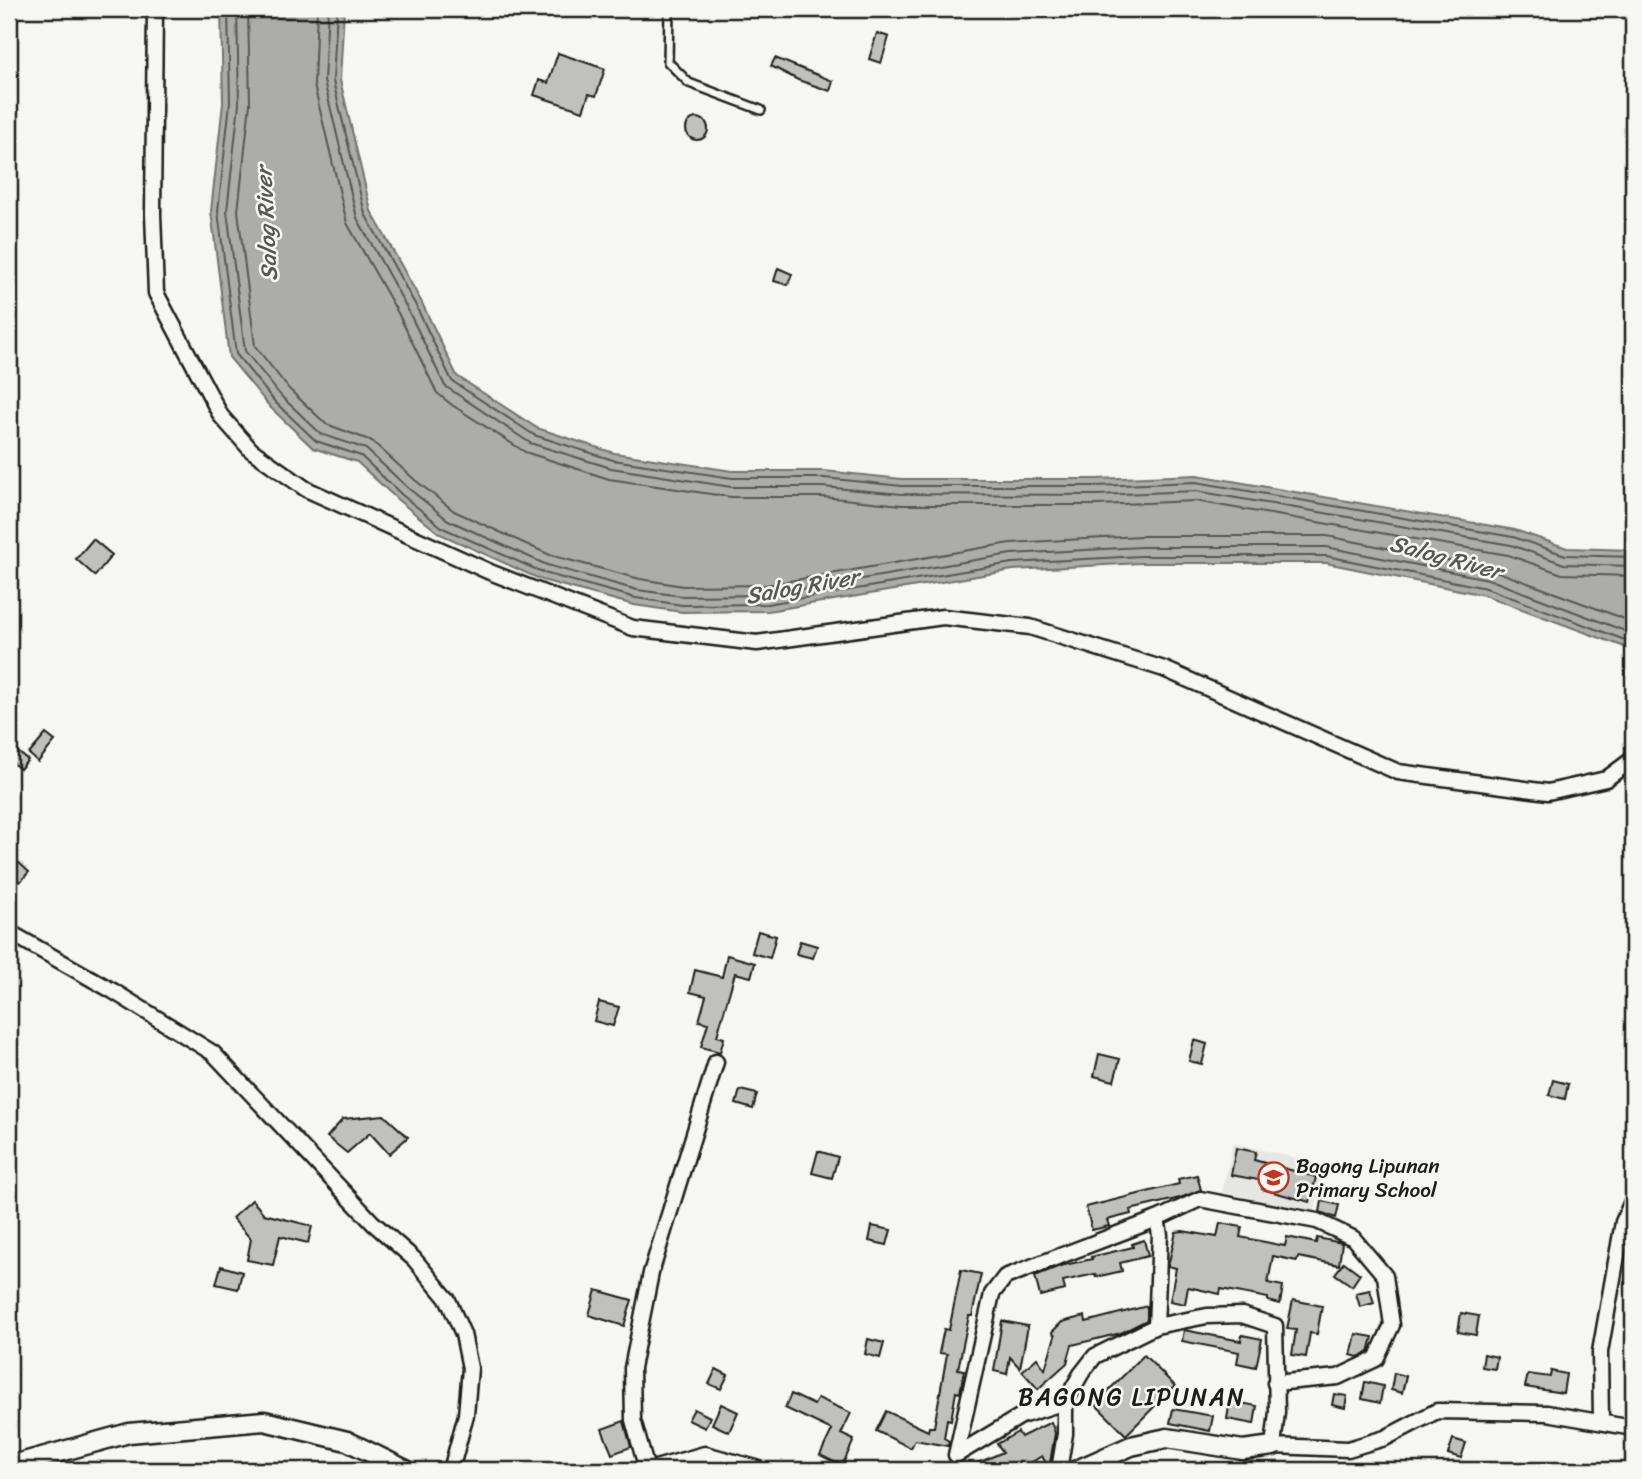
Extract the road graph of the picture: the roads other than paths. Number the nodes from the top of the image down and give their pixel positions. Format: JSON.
{"nodes":[{"id":1,"x":155,"y":9,"type":"edge"},
{"id":2,"x":669,"y":9,"type":"edge"},
{"id":3,"x":761,"y":110,"type":"dead end"},
{"id":4,"x":1633,"y":760,"type":"edge"},
{"id":5,"x":9,"y":932,"type":"edge"},
{"id":6,"x":716,"y":1062,"type":"dead end"},
{"id":7,"x":1633,"y":1199,"type":"edge"},
{"id":8,"x":1157,"y":1219,"type":"junction"},
{"id":9,"x":1156,"y":1326,"type":"junction"},
{"id":10,"x":1275,"y":1383,"type":"junction"},
{"id":11,"x":1065,"y":1402,"type":"junction"},
{"id":12,"x":1601,"y":1422,"type":"junction"},
{"id":13,"x":1633,"y":1428,"type":"edge"},
{"id":14,"x":1273,"y":1447,"type":"junction"},
{"id":15,"x":9,"y":1466,"type":"edge"},
{"id":16,"x":406,"y":1470,"type":"edge"},
{"id":17,"x":451,"y":1470,"type":"edge"},
{"id":18,"x":647,"y":1470,"type":"edge"},
{"id":19,"x":656,"y":1470,"type":"edge"},
{"id":20,"x":756,"y":1470,"type":"edge"},
{"id":21,"x":1059,"y":1470,"type":"edge"},
{"id":22,"x":1077,"y":1470,"type":"edge"}],
"edges":[{"from":1,"to":4,"type":"street"},
{"from":2,"to":3,"type":"lane"},
{"from":5,"to":17,"type":"street"},
{"from":6,"to":18,"type":"street"},
{"from":7,"to":12,"type":"street"},
{"from":8,"to":9,"type":"street"},
{"from":8,"to":10,"type":"street"},
{"from":8,"to":11,"type":"street"},
{"from":9,"to":10,"type":"street"},
{"from":9,"to":11,"type":"street"},
{"from":10,"to":14,"type":"street"},
{"from":11,"to":21,"type":"street"},
{"from":12,"to":13,"type":"street"},
{"from":12,"to":14,"type":"street"},
{"from":14,"to":22,"type":"street"},
{"from":15,"to":16,"type":"street"},
{"from":19,"to":20,"type":"street"}]}
